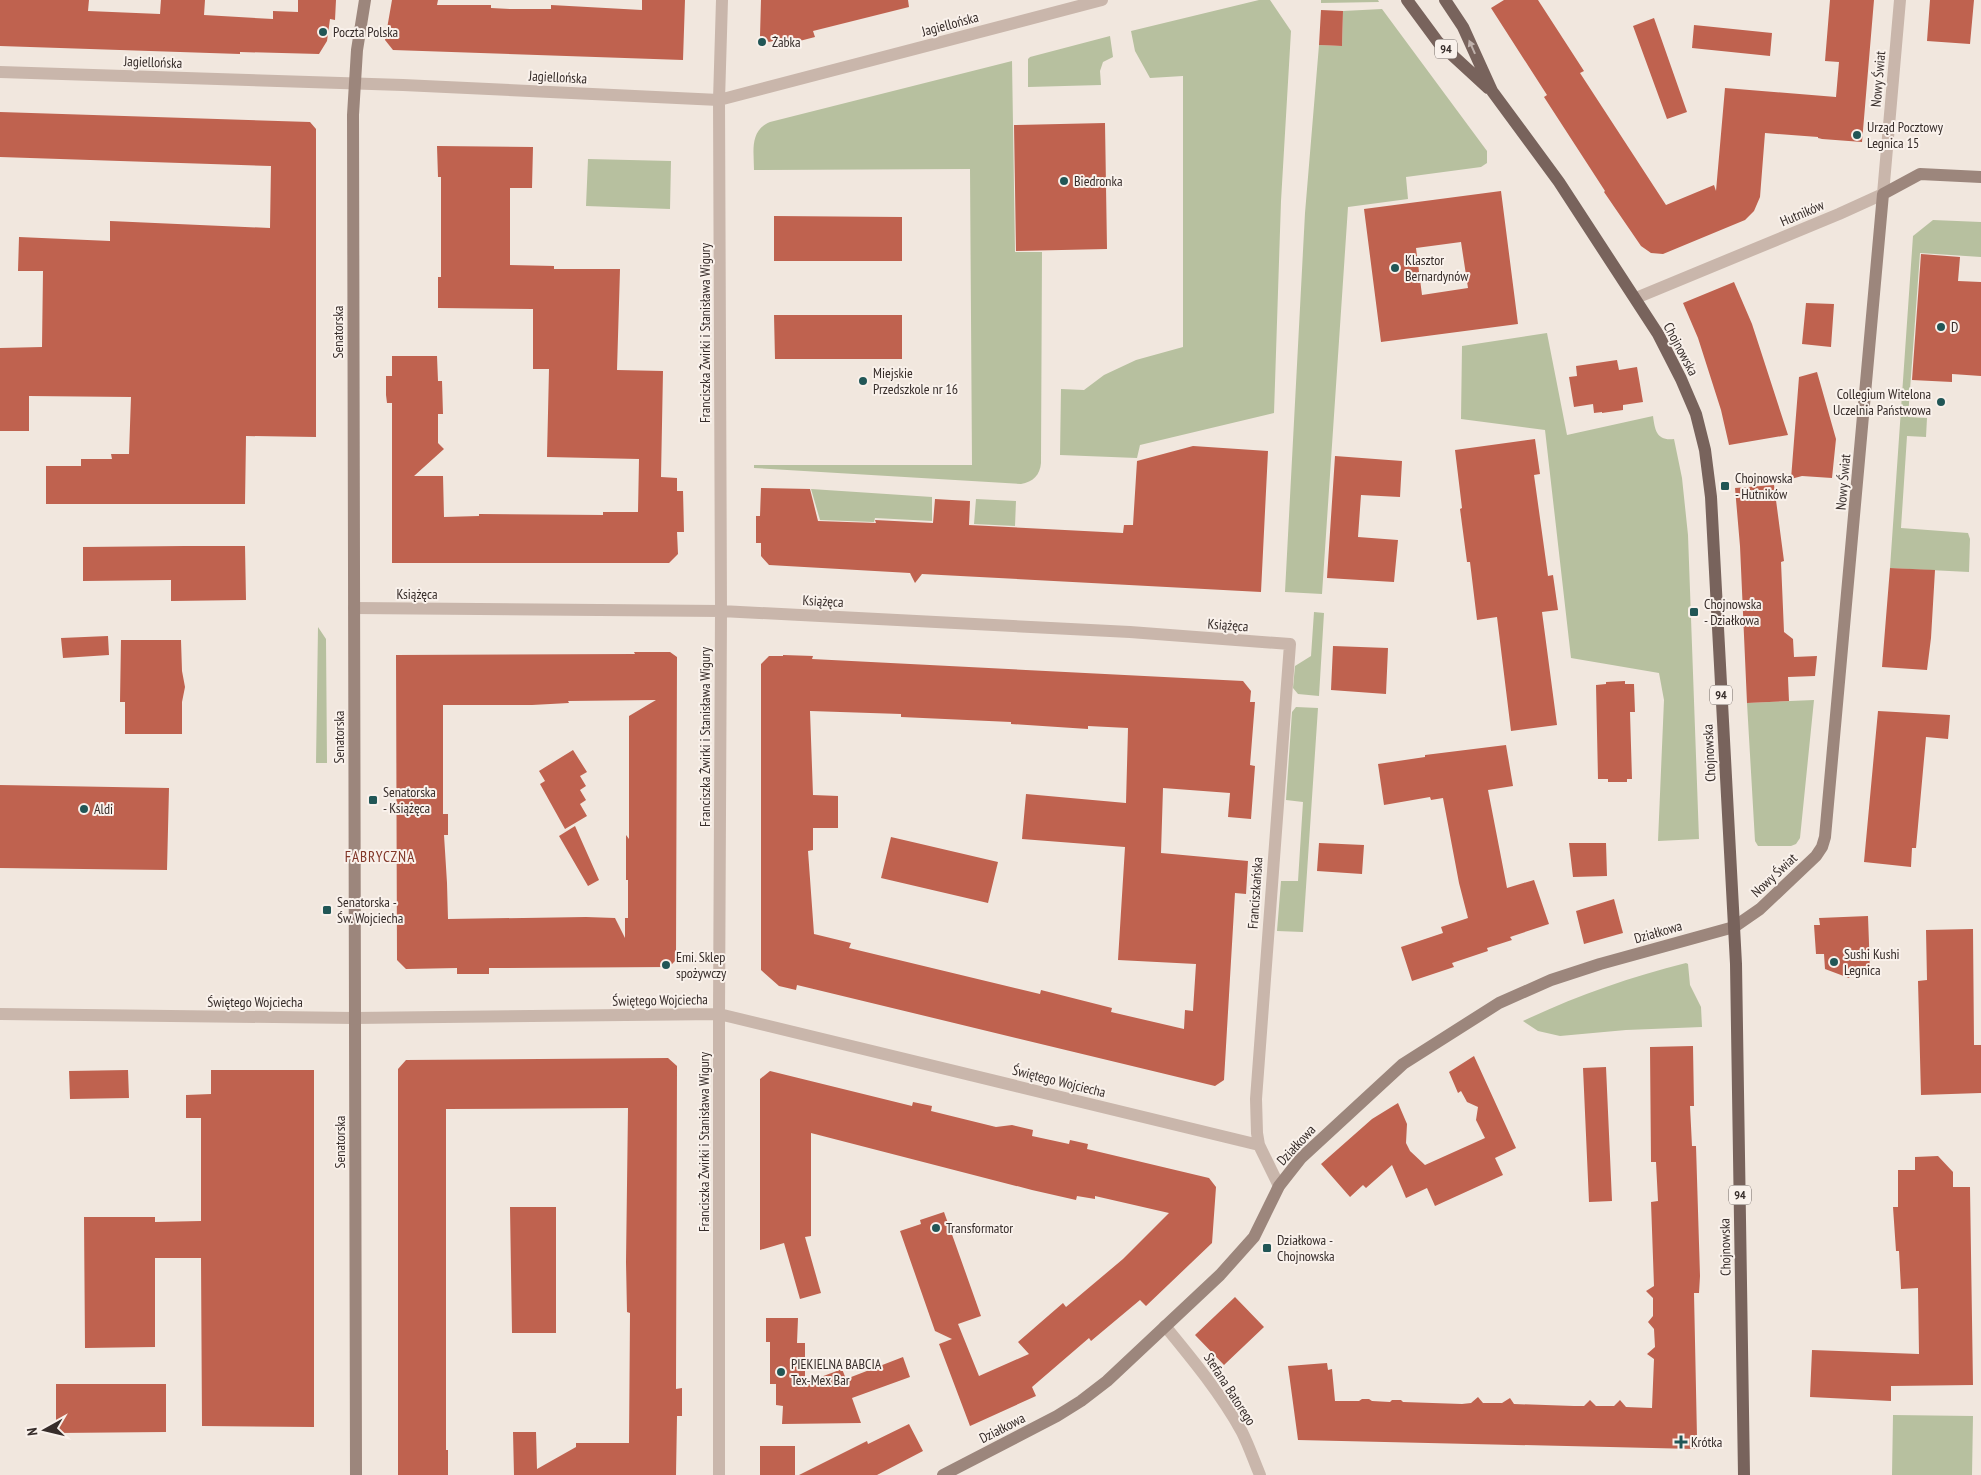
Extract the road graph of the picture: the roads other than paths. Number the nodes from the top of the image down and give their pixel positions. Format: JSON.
{"nodes":[{"id":1,"x":364,"y":0,"type":"edge"},
{"id":2,"x":722,"y":0,"type":"edge"},
{"id":3,"x":1102,"y":0,"type":"edge"},
{"id":4,"x":1408,"y":0,"type":"edge"},
{"id":5,"x":1445,"y":0,"type":"edge"},
{"id":6,"x":1900,"y":0,"type":"edge"},
{"id":7,"x":0,"y":72,"type":"edge"},
{"id":8,"x":354,"y":84,"type":"junction"},
{"id":9,"x":1492,"y":91,"type":"junction"},
{"id":10,"x":719,"y":100,"type":"junction"},
{"id":11,"x":1981,"y":177,"type":"edge"},
{"id":12,"x":1883,"y":194,"type":"junction"},
{"id":13,"x":1636,"y":298,"type":"junction"},
{"id":14,"x":354,"y":608,"type":"junction"},
{"id":15,"x":721,"y":611,"type":"junction"},
{"id":16,"x":1290,"y":644,"type":"joint"},
{"id":17,"x":1734,"y":927,"type":"junction"},
{"id":18,"x":0,"y":1014,"type":"edge"},
{"id":19,"x":718,"y":1014,"type":"junction"},
{"id":20,"x":354,"y":1018,"type":"junction"},
{"id":21,"x":1259,"y":1145,"type":"junction"},
{"id":22,"x":1279,"y":1186,"type":"junction"},
{"id":23,"x":1165,"y":1326,"type":"junction"},
{"id":24,"x":356,"y":1475,"type":"edge"},
{"id":25,"x":719,"y":1475,"type":"edge"},
{"id":26,"x":943,"y":1475,"type":"edge"},
{"id":27,"x":1260,"y":1475,"type":"edge"},
{"id":28,"x":1744,"y":1475,"type":"edge"}],
"edges":[{"from":1,"to":8,"type":"street","name":"Senatorska"},
{"from":2,"to":10,"type":"street","name":"Franciszka Żwirki i Stanisława Wigury"},
{"from":3,"to":10,"type":"street","name":"Jagiellońska"},
{"from":4,"to":9,"type":"main road","name":"Chojnowska","number":"94"},
{"from":9,"to":5,"type":"main road","name":"Chojnowska","number":"94","one_way":true},
{"from":6,"to":12,"type":"street","name":"Nowy Świat"},
{"from":7,"to":8,"type":"street","name":"Jagiellońska"},
{"from":8,"to":10,"type":"street","name":"Jagiellońska"},
{"from":8,"to":14,"type":"street","name":"Senatorska"},
{"from":9,"to":13,"type":"main road","name":"Chojnowska","number":"94"},
{"from":10,"to":15,"type":"street","name":"Franciszka Żwirki i Stanisława Wigury"},
{"from":11,"to":12,"type":"street","name":"Hutników"},
{"from":12,"to":13,"type":"street","name":"Hutników"},
{"from":12,"to":17,"type":"street","name":"Nowy Świat"},
{"from":13,"to":17,"type":"main road","name":"Chojnowska","number":"94"},
{"from":14,"to":15,"type":"street","name":"Książęca"},
{"from":14,"to":20,"type":"street","name":"Senatorska"},
{"from":15,"to":16,"type":"street","name":"Książęca"},
{"from":15,"to":19,"type":"street","name":"Franciszka Żwirki i Stanisława Wigury"},
{"from":16,"to":21,"type":"street","name":"Franciszkańska"},
{"from":17,"to":22,"type":"street","name":"Działkowa"},
{"from":17,"to":28,"type":"main road","name":"Chojnowska","number":"94"},
{"from":18,"to":20,"type":"street","name":"Świętego Wojciecha"},
{"from":19,"to":20,"type":"street","name":"Świętego Wojciecha"},
{"from":19,"to":21,"type":"street","name":"Świętego Wojciecha"},
{"from":19,"to":25,"type":"street","name":"Franciszka Żwirki i Stanisława Wigury"},
{"from":20,"to":24,"type":"street","name":"Senatorska"},
{"from":21,"to":22,"type":"street"},
{"from":22,"to":23,"type":"street","name":"Działkowa"},
{"from":23,"to":26,"type":"street","name":"Działkowa"},
{"from":23,"to":27,"type":"street","name":"Stefana Batorego"}]}
